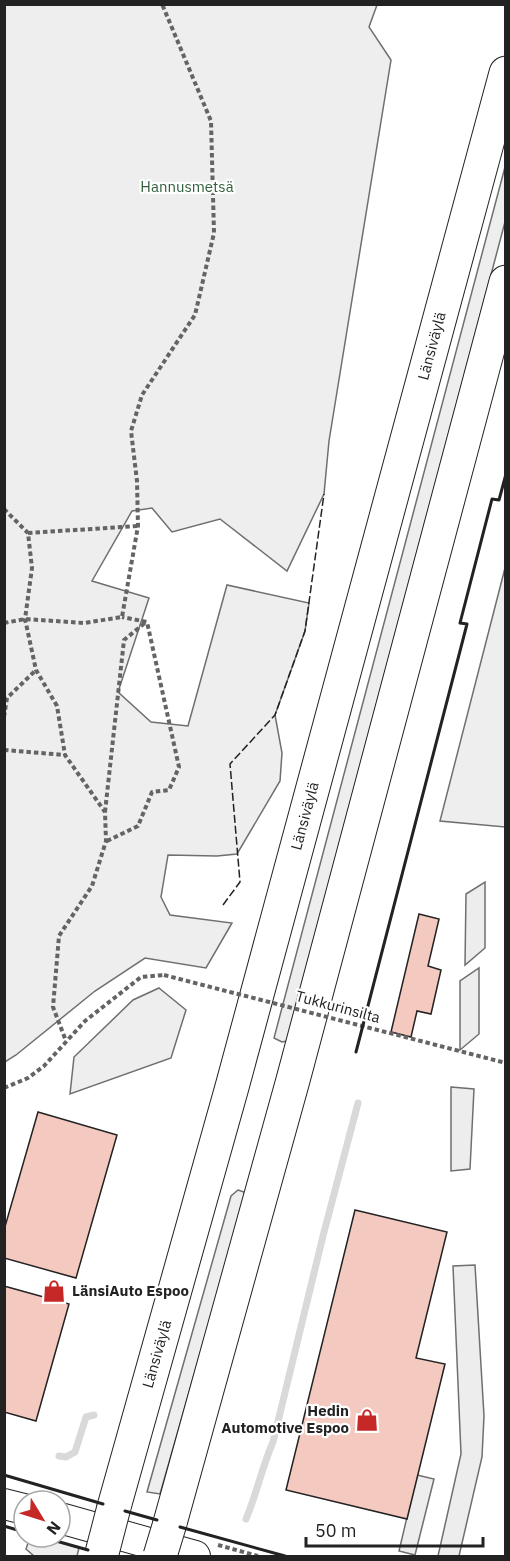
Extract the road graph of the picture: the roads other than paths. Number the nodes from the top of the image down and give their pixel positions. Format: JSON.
{"nodes":[{"id":1,"x":506,"y":73,"type":"edge"},
{"id":2,"x":506,"y":282,"type":"edge"},
{"id":3,"x":72,"y":1521,"type":"edge"},
{"id":4,"x":204,"y":1550,"type":"edge"},
{"id":5,"x":101,"y":1555,"type":"edge"},
{"id":6,"x":160,"y":1557,"type":"edge"}],
"edges":[{"from":1,"to":5,"type":"highway","name":"Länsiväylä","bridge":true},
{"from":2,"to":6,"type":"highway","bridge":true},
{"from":3,"to":4,"type":"main road"}]}
